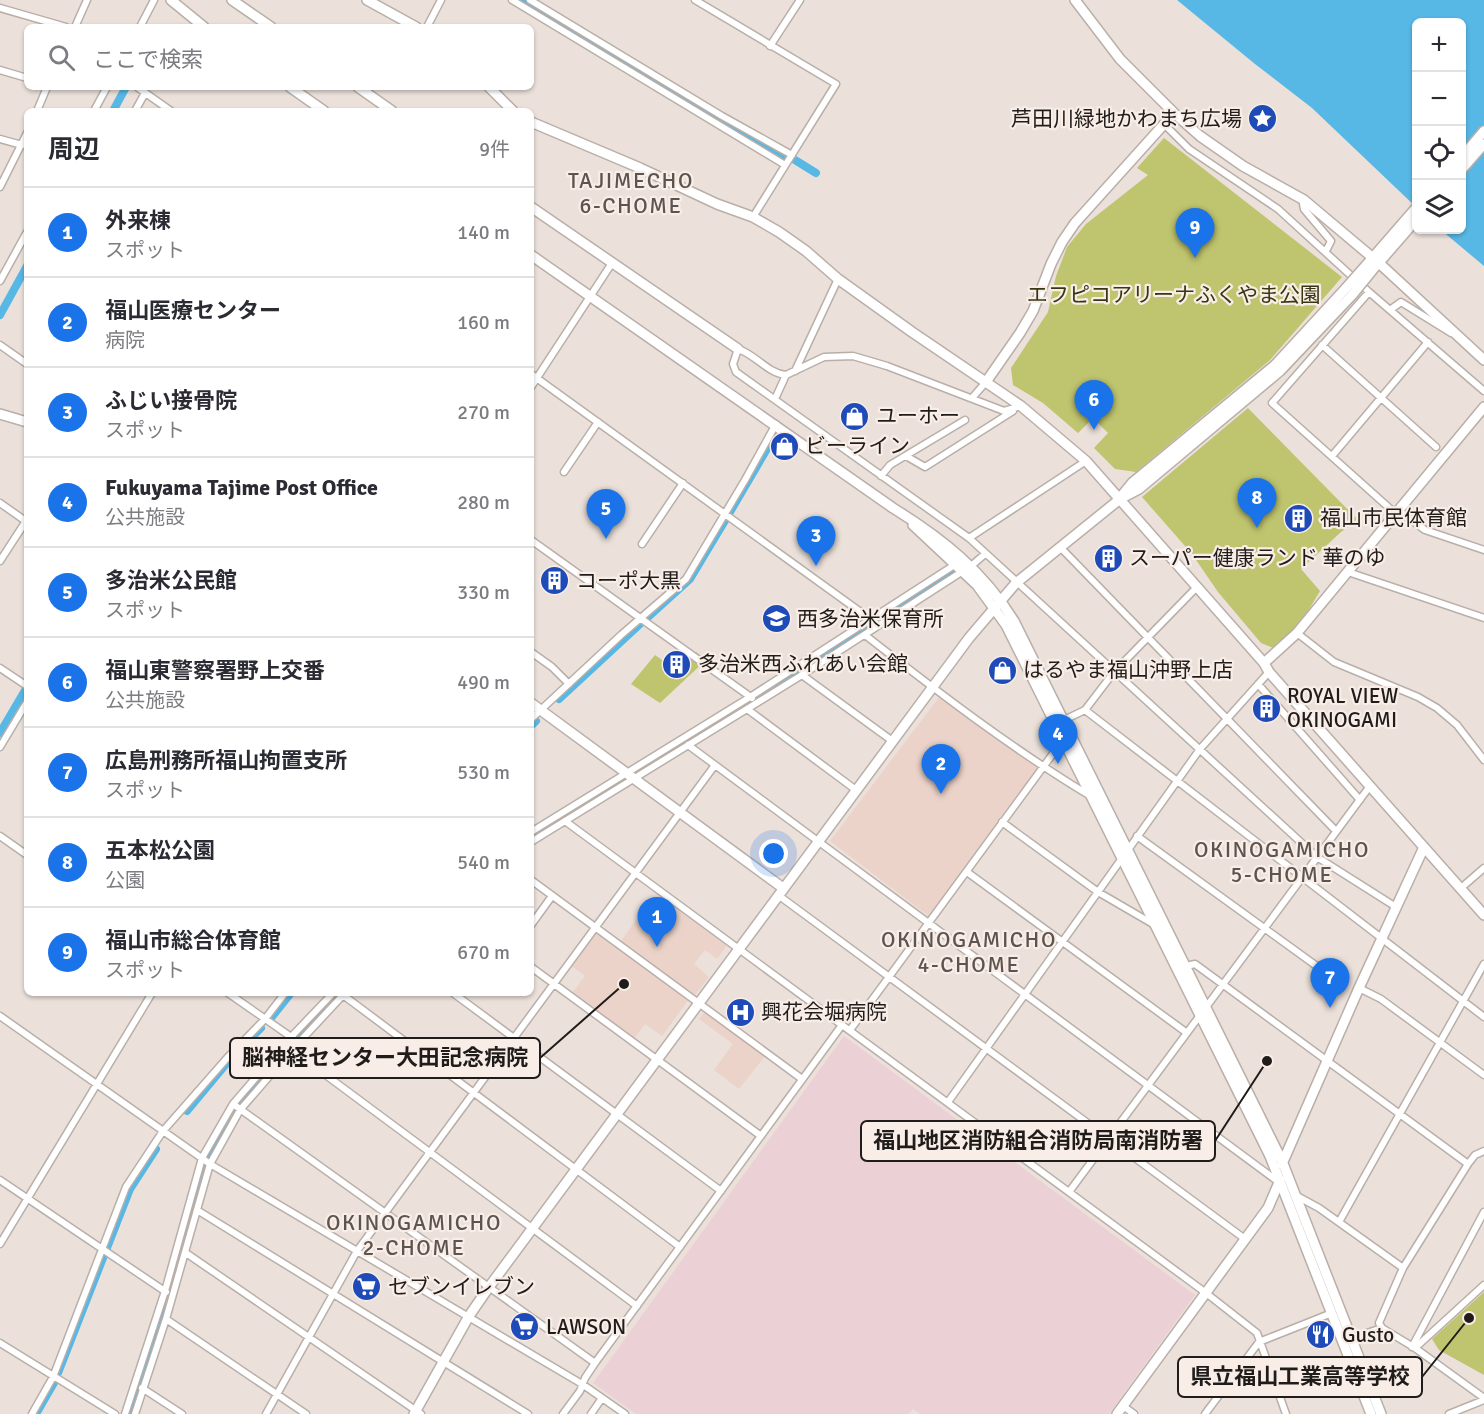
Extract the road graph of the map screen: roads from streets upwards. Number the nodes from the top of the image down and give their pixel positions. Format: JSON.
{"nodes":[{"id":1,"x":87,"y":0,"type":"edge"},
{"id":2,"x":154,"y":0,"type":"edge"},
{"id":3,"x":171,"y":0,"type":"edge"},
{"id":4,"x":232,"y":0,"type":"edge"},
{"id":5,"x":367,"y":0,"type":"edge"},
{"id":6,"x":441,"y":0,"type":"edge"},
{"id":7,"x":512,"y":0,"type":"edge"},
{"id":8,"x":530,"y":0,"type":"edge"},
{"id":9,"x":695,"y":0,"type":"edge"},
{"id":10,"x":800,"y":0,"type":"edge"},
{"id":11,"x":1075,"y":0,"type":"edge"},
{"id":12,"x":0,"y":8,"type":"edge"},
{"id":13,"x":56,"y":24,"type":"edge"},
{"id":14,"x":76,"y":24,"type":"edge"},
{"id":15,"x":142,"y":24,"type":"edge"},
{"id":16,"x":200,"y":24,"type":"edge"},
{"id":17,"x":267,"y":24,"type":"edge"},
{"id":18,"x":411,"y":24,"type":"edge"},
{"id":19,"x":429,"y":24,"type":"edge"},
{"id":20,"x":770,"y":46,"type":"junction"},
{"id":21,"x":0,"y":70,"type":"edge"},
{"id":22,"x":24,"y":77,"type":"edge"},
{"id":23,"x":46,"y":90,"type":"edge"},
{"id":24,"x":105,"y":90,"type":"edge"},
{"id":25,"x":141,"y":90,"type":"edge"},
{"id":26,"x":294,"y":90,"type":"edge"},
{"id":27,"x":362,"y":90,"type":"edge"},
{"id":28,"x":492,"y":90,"type":"edge"},
{"id":29,"x":145,"y":93,"type":"junction"},
{"id":30,"x":38,"y":108,"type":"edge"},
{"id":31,"x":95,"y":108,"type":"edge"},
{"id":32,"x":137,"y":108,"type":"edge"},
{"id":33,"x":167,"y":108,"type":"edge"},
{"id":34,"x":320,"y":108,"type":"edge"},
{"id":35,"x":385,"y":108,"type":"edge"},
{"id":36,"x":510,"y":108,"type":"edge"},
{"id":37,"x":1174,"y":113,"type":"junction"},
{"id":38,"x":534,"y":123,"type":"edge"},
{"id":39,"x":1164,"y":124,"type":"junction"},
{"id":40,"x":1484,"y":131,"type":"edge"},
{"id":41,"x":0,"y":139,"type":"edge"},
{"id":42,"x":24,"y":141,"type":"edge"},
{"id":43,"x":1484,"y":144,"type":"edge"},
{"id":44,"x":22,"y":145,"type":"junction"},
{"id":45,"x":1466,"y":151,"type":"edge"},
{"id":46,"x":792,"y":155,"type":"junction"},
{"id":47,"x":1466,"y":164,"type":"edge"},
{"id":48,"x":785,"y":165,"type":"junction"},
{"id":49,"x":0,"y":188,"type":"edge"},
{"id":50,"x":1304,"y":200,"type":"junction"},
{"id":51,"x":534,"y":209,"type":"edge"},
{"id":52,"x":1412,"y":213,"type":"edge"},
{"id":53,"x":753,"y":218,"type":"junction"},
{"id":54,"x":1412,"y":224,"type":"edge"},
{"id":55,"x":24,"y":237,"type":"edge"},
{"id":56,"x":1326,"y":250,"type":"junction"},
{"id":57,"x":534,"y":257,"type":"edge"},
{"id":58,"x":1376,"y":260,"type":"junction"},
{"id":59,"x":612,"y":263,"type":"junction"},
{"id":60,"x":838,"y":279,"type":"junction"},
{"id":61,"x":0,"y":281,"type":"edge"},
{"id":62,"x":1369,"y":292,"type":"junction"},
{"id":63,"x":591,"y":297,"type":"junction"},
{"id":64,"x":1390,"y":310,"type":"junction"},
{"id":65,"x":1463,"y":339,"type":"junction"},
{"id":66,"x":1428,"y":342,"type":"junction"},
{"id":67,"x":0,"y":345,"type":"edge"},
{"id":68,"x":1322,"y":345,"type":"junction"},
{"id":69,"x":738,"y":349,"type":"junction"},
{"id":70,"x":1484,"y":360,"type":"edge"},
{"id":71,"x":24,"y":361,"type":"edge"},
{"id":72,"x":794,"y":372,"type":"junction"},
{"id":73,"x":786,"y":375,"type":"junction"},
{"id":74,"x":534,"y":376,"type":"edge"},
{"id":75,"x":986,"y":382,"type":"junction"},
{"id":76,"x":1484,"y":391,"type":"edge"},
{"id":77,"x":972,"y":398,"type":"junction"},
{"id":78,"x":1382,"y":398,"type":"junction"},
{"id":79,"x":775,"y":399,"type":"junction"},
{"id":80,"x":1021,"y":406,"type":"junction"},
{"id":81,"x":1484,"y":407,"type":"edge"},
{"id":82,"x":0,"y":414,"type":"edge"},
{"id":83,"x":965,"y":420,"type":"dead end"},
{"id":84,"x":24,"y":421,"type":"edge"},
{"id":85,"x":598,"y":422,"type":"junction"},
{"id":86,"x":776,"y":424,"type":"junction"},
{"id":87,"x":1436,"y":447,"type":"dead end"},
{"id":88,"x":906,"y":456,"type":"junction"},
{"id":89,"x":1332,"y":456,"type":"junction"},
{"id":90,"x":1086,"y":461,"type":"junction"},
{"id":91,"x":564,"y":472,"type":"dead end"},
{"id":92,"x":881,"y":476,"type":"junction"},
{"id":93,"x":683,"y":483,"type":"junction"},
{"id":94,"x":1120,"y":499,"type":"junction"},
{"id":95,"x":0,"y":503,"type":"edge"},
{"id":96,"x":894,"y":508,"type":"junction"},
{"id":97,"x":1398,"y":512,"type":"junction"},
{"id":98,"x":725,"y":513,"type":"junction"},
{"id":99,"x":24,"y":521,"type":"edge"},
{"id":100,"x":24,"y":525,"type":"edge"},
{"id":101,"x":969,"y":538,"type":"junction"},
{"id":102,"x":534,"y":542,"type":"edge"},
{"id":103,"x":642,"y":544,"type":"dead end"},
{"id":104,"x":1060,"y":547,"type":"junction"},
{"id":105,"x":1484,"y":550,"type":"edge"},
{"id":106,"x":985,"y":554,"type":"junction"},
{"id":107,"x":0,"y":561,"type":"edge"},
{"id":108,"x":964,"y":567,"type":"junction"},
{"id":109,"x":1348,"y":572,"type":"junction"},
{"id":110,"x":1016,"y":583,"type":"junction"},
{"id":111,"x":1197,"y":587,"type":"junction"},
{"id":112,"x":998,"y":604,"type":"junction"},
{"id":113,"x":641,"y":617,"type":"junction"},
{"id":114,"x":1484,"y":618,"type":"edge"},
{"id":115,"x":875,"y":623,"type":"junction"},
{"id":116,"x":1297,"y":633,"type":"junction"},
{"id":117,"x":865,"y":635,"type":"junction"},
{"id":118,"x":1148,"y":636,"type":"junction"},
{"id":119,"x":534,"y":654,"type":"edge"},
{"id":120,"x":1266,"y":667,"type":"junction"},
{"id":121,"x":0,"y":668,"type":"edge"},
{"id":122,"x":1113,"y":672,"type":"junction"},
{"id":123,"x":802,"y":675,"type":"junction"},
{"id":124,"x":568,"y":684,"type":"junction"},
{"id":125,"x":1258,"y":684,"type":"junction"},
{"id":126,"x":24,"y":685,"type":"edge"},
{"id":127,"x":932,"y":687,"type":"junction"},
{"id":128,"x":754,"y":700,"type":"junction"},
{"id":129,"x":534,"y":705,"type":"edge"},
{"id":130,"x":24,"y":707,"type":"edge"},
{"id":131,"x":747,"y":709,"type":"junction"},
{"id":132,"x":540,"y":710,"type":"junction"},
{"id":133,"x":1085,"y":710,"type":"junction"},
{"id":134,"x":534,"y":716,"type":"edge"},
{"id":135,"x":1227,"y":718,"type":"junction"},
{"id":136,"x":1064,"y":720,"type":"junction"},
{"id":137,"x":891,"y":740,"type":"junction"},
{"id":138,"x":1063,"y":740,"type":"junction"},
{"id":139,"x":688,"y":745,"type":"junction"},
{"id":140,"x":0,"y":747,"type":"edge"},
{"id":141,"x":1200,"y":749,"type":"junction"},
{"id":142,"x":1484,"y":760,"type":"edge"},
{"id":143,"x":715,"y":765,"type":"junction"},
{"id":144,"x":1043,"y":767,"type":"junction"},
{"id":145,"x":629,"y":776,"type":"junction"},
{"id":146,"x":1177,"y":780,"type":"junction"},
{"id":147,"x":1370,"y":786,"type":"junction"},
{"id":148,"x":856,"y":790,"type":"junction"},
{"id":149,"x":1092,"y":797,"type":"junction"},
{"id":150,"x":1360,"y":800,"type":"junction"},
{"id":151,"x":680,"y":812,"type":"junction"},
{"id":152,"x":565,"y":820,"type":"junction"},
{"id":153,"x":1002,"y":822,"type":"junction"},
{"id":154,"x":534,"y":830,"type":"edge"},
{"id":155,"x":1336,"y":831,"type":"junction"},
{"id":156,"x":0,"y":836,"type":"edge"},
{"id":157,"x":1137,"y":836,"type":"junction"},
{"id":158,"x":534,"y":840,"type":"edge"},
{"id":159,"x":818,"y":840,"type":"junction"},
{"id":160,"x":1424,"y":846,"type":"junction"},
{"id":161,"x":1127,"y":849,"type":"junction"},
{"id":162,"x":24,"y":853,"type":"edge"},
{"id":163,"x":1317,"y":857,"type":"junction"},
{"id":164,"x":1122,"y":859,"type":"junction"},
{"id":165,"x":1484,"y":868,"type":"edge"},
{"id":166,"x":967,"y":872,"type":"junction"},
{"id":167,"x":636,"y":873,"type":"junction"},
{"id":168,"x":1302,"y":877,"type":"junction"},
{"id":169,"x":534,"y":882,"type":"edge"},
{"id":170,"x":1461,"y":888,"type":"junction"},
{"id":171,"x":780,"y":891,"type":"junction"},
{"id":172,"x":1098,"y":892,"type":"junction"},
{"id":173,"x":552,"y":896,"type":"junction"},
{"id":174,"x":1396,"y":907,"type":"junction"},
{"id":175,"x":1484,"y":915,"type":"edge"},
{"id":176,"x":534,"y":921,"type":"edge"},
{"id":177,"x":929,"y":922,"type":"junction"},
{"id":178,"x":1156,"y":926,"type":"junction"},
{"id":179,"x":596,"y":927,"type":"junction"},
{"id":180,"x":1265,"y":928,"type":"junction"},
{"id":181,"x":1382,"y":938,"type":"junction"},
{"id":182,"x":1062,"y":941,"type":"junction"},
{"id":183,"x":740,"y":949,"type":"junction"},
{"id":184,"x":1484,"y":964,"type":"edge"},
{"id":185,"x":1186,"y":966,"type":"junction"},
{"id":186,"x":534,"y":969,"type":"edge"},
{"id":187,"x":1329,"y":975,"type":"dead end"},
{"id":188,"x":889,"y":977,"type":"junction"},
{"id":189,"x":554,"y":983,"type":"junction"},
{"id":190,"x":1223,"y":984,"type":"junction"},
{"id":191,"x":1359,"y":988,"type":"junction"},
{"id":192,"x":1025,"y":994,"type":"junction"},
{"id":193,"x":150,"y":996,"type":"edge"},
{"id":194,"x":232,"y":996,"type":"edge"},
{"id":195,"x":283,"y":996,"type":"edge"},
{"id":196,"x":331,"y":996,"type":"edge"},
{"id":197,"x":342,"y":996,"type":"edge"},
{"id":198,"x":347,"y":996,"type":"edge"},
{"id":199,"x":457,"y":996,"type":"edge"},
{"id":200,"x":1464,"y":1001,"type":"junction"},
{"id":201,"x":699,"y":1003,"type":"junction"},
{"id":202,"x":1204,"y":1012,"type":"junction"},
{"id":203,"x":0,"y":1016,"type":"edge"},
{"id":204,"x":1484,"y":1017,"type":"edge"},
{"id":205,"x":265,"y":1019,"type":"junction"},
{"id":206,"x":842,"y":1025,"type":"junction"},
{"id":207,"x":850,"y":1030,"type":"junction"},
{"id":208,"x":1187,"y":1033,"type":"junction"},
{"id":209,"x":513,"y":1038,"type":"junction"},
{"id":210,"x":295,"y":1039,"type":"junction"},
{"id":211,"x":1440,"y":1042,"type":"junction"},
{"id":212,"x":986,"y":1048,"type":"junction"},
{"id":213,"x":292,"y":1050,"type":"junction"},
{"id":214,"x":657,"y":1059,"type":"junction"},
{"id":215,"x":1326,"y":1060,"type":"junction"},
{"id":216,"x":1484,"y":1075,"type":"edge"},
{"id":217,"x":802,"y":1079,"type":"junction"},
{"id":218,"x":96,"y":1084,"type":"junction"},
{"id":219,"x":1149,"y":1086,"type":"junction"},
{"id":220,"x":473,"y":1093,"type":"junction"},
{"id":221,"x":948,"y":1102,"type":"junction"},
{"id":222,"x":237,"y":1107,"type":"junction"},
{"id":223,"x":617,"y":1114,"type":"junction"},
{"id":224,"x":1400,"y":1115,"type":"junction"},
{"id":225,"x":163,"y":1131,"type":"junction"},
{"id":226,"x":760,"y":1136,"type":"junction"},
{"id":227,"x":1109,"y":1139,"type":"junction"},
{"id":228,"x":1484,"y":1151,"type":"edge"},
{"id":229,"x":429,"y":1152,"type":"junction"},
{"id":230,"x":206,"y":1161,"type":"junction"},
{"id":231,"x":1282,"y":1161,"type":"junction"},
{"id":232,"x":1468,"y":1164,"type":"junction"},
{"id":233,"x":576,"y":1170,"type":"junction"},
{"id":234,"x":0,"y":1180,"type":"edge"},
{"id":235,"x":1279,"y":1182,"type":"junction"},
{"id":236,"x":721,"y":1191,"type":"junction"},
{"id":237,"x":1069,"y":1192,"type":"junction"},
{"id":238,"x":1295,"y":1195,"type":"junction"},
{"id":239,"x":27,"y":1198,"type":"junction"},
{"id":240,"x":197,"y":1210,"type":"junction"},
{"id":241,"x":1484,"y":1212,"type":"edge"},
{"id":242,"x":384,"y":1213,"type":"junction"},
{"id":243,"x":1339,"y":1222,"type":"junction"},
{"id":244,"x":532,"y":1228,"type":"junction"},
{"id":245,"x":1245,"y":1239,"type":"junction"},
{"id":246,"x":0,"y":1245,"type":"edge"},
{"id":247,"x":680,"y":1247,"type":"junction"},
{"id":248,"x":102,"y":1248,"type":"junction"},
{"id":249,"x":357,"y":1251,"type":"junction"},
{"id":250,"x":186,"y":1253,"type":"junction"},
{"id":251,"x":1403,"y":1268,"type":"junction"},
{"id":252,"x":1484,"y":1285,"type":"edge"},
{"id":253,"x":489,"y":1287,"type":"junction"},
{"id":254,"x":169,"y":1293,"type":"junction"},
{"id":255,"x":1206,"y":1293,"type":"junction"},
{"id":256,"x":334,"y":1294,"type":"junction"},
{"id":257,"x":637,"y":1306,"type":"junction"},
{"id":258,"x":1332,"y":1313,"type":"junction"},
{"id":259,"x":469,"y":1316,"type":"junction"},
{"id":260,"x":166,"y":1318,"type":"junction"},
{"id":261,"x":1382,"y":1328,"type":"junction"},
{"id":262,"x":310,"y":1337,"type":"junction"},
{"id":263,"x":1352,"y":1338,"type":"junction"},
{"id":264,"x":1259,"y":1342,"type":"junction"},
{"id":265,"x":0,"y":1343,"type":"edge"},
{"id":266,"x":1414,"y":1348,"type":"junction"},
{"id":267,"x":442,"y":1362,"type":"junction"},
{"id":268,"x":595,"y":1364,"type":"junction"},
{"id":269,"x":53,"y":1377,"type":"junction"},
{"id":270,"x":582,"y":1384,"type":"junction"},
{"id":271,"x":142,"y":1388,"type":"junction"},
{"id":272,"x":277,"y":1394,"type":"junction"},
{"id":273,"x":602,"y":1398,"type":"junction"},
{"id":274,"x":1484,"y":1399,"type":"edge"},
{"id":275,"x":1120,"y":1410,"type":"edge"},
{"id":276,"x":417,"y":1413,"type":"edge"},
{"id":277,"x":622,"y":1413,"type":"edge"},
{"id":278,"x":32,"y":1414,"type":"edge"},
{"id":279,"x":115,"y":1414,"type":"edge"},
{"id":280,"x":125,"y":1414,"type":"edge"},
{"id":281,"x":135,"y":1414,"type":"edge"},
{"id":282,"x":182,"y":1414,"type":"edge"},
{"id":283,"x":266,"y":1414,"type":"edge"},
{"id":284,"x":306,"y":1414,"type":"edge"},
{"id":285,"x":528,"y":1414,"type":"edge"},
{"id":286,"x":563,"y":1414,"type":"edge"},
{"id":287,"x":591,"y":1414,"type":"edge"},
{"id":288,"x":1134,"y":1414,"type":"edge"},
{"id":289,"x":1205,"y":1414,"type":"edge"},
{"id":290,"x":1286,"y":1414,"type":"edge"},
{"id":291,"x":1371,"y":1414,"type":"edge"},
{"id":292,"x":1381,"y":1414,"type":"edge"},
{"id":293,"x":1452,"y":1414,"type":"edge"}],
"edges":[{"from":1,"to":14,"type":"street"},
{"from":2,"to":15,"type":"street"},
{"from":3,"to":16,"type":"street"},
{"from":4,"to":17,"type":"street"},
{"from":5,"to":18,"type":"street"},
{"from":6,"to":19,"type":"street"},
{"from":7,"to":48,"type":"street"},
{"from":8,"to":46,"type":"street"},
{"from":9,"to":20,"type":"street"},
{"from":10,"to":20,"type":"street"},
{"from":11,"to":37,"type":"street"},
{"from":12,"to":13,"type":"street"},
{"from":20,"to":46,"type":"street"},
{"from":21,"to":22,"type":"street"},
{"from":23,"to":30,"type":"street"},
{"from":24,"to":31,"type":"street"},
{"from":25,"to":29,"type":"street"},
{"from":26,"to":34,"type":"street"},
{"from":27,"to":35,"type":"street"},
{"from":28,"to":36,"type":"street"},
{"from":29,"to":32,"type":"street"},
{"from":29,"to":33,"type":"street"},
{"from":37,"to":39,"type":"street"},
{"from":37,"to":50,"type":"street"},
{"from":38,"to":53,"type":"street"},
{"from":39,"to":56,"type":"street"},
{"from":39,"to":75,"type":"street"},
{"from":40,"to":45,"type":"street"},
{"from":41,"to":44,"type":"street"},
{"from":42,"to":44,"type":"street"},
{"from":43,"to":47,"type":"street"},
{"from":44,"to":49,"type":"street"},
{"from":46,"to":48,"type":"street"},
{"from":48,"to":53,"type":"street"},
{"from":50,"to":56,"type":"street"},
{"from":50,"to":58,"type":"street"},
{"from":51,"to":59,"type":"street"},
{"from":52,"to":58,"type":"street"},
{"from":53,"to":60,"type":"street"},
{"from":54,"to":58,"type":"street"},
{"from":55,"to":61,"type":"street"},
{"from":56,"to":62,"type":"street"},
{"from":57,"to":63,"type":"street"},
{"from":58,"to":65,"type":"street"},
{"from":58,"to":94,"type":"street","bridge":true},
{"from":59,"to":63,"type":"street"},
{"from":59,"to":69,"type":"street"},
{"from":60,"to":72,"type":"street"},
{"from":60,"to":75,"type":"street"},
{"from":62,"to":64,"type":"street"},
{"from":62,"to":68,"type":"street"},
{"from":63,"to":74,"type":"street"},
{"from":63,"to":86,"type":"street"},
{"from":64,"to":65,"type":"street"},
{"from":64,"to":66,"type":"street"},
{"from":65,"to":70,"type":"street"},
{"from":66,"to":76,"type":"street"},
{"from":66,"to":78,"type":"street"},
{"from":67,"to":71,"type":"street"},
{"from":68,"to":78,"type":"street"},
{"from":68,"to":89,"type":"street"},
{"from":69,"to":73,"type":"street"},
{"from":69,"to":79,"type":"street"},
{"from":72,"to":73,"type":"street"},
{"from":72,"to":77,"type":"street"},
{"from":73,"to":79,"type":"street"},
{"from":74,"to":85,"type":"street"},
{"from":75,"to":77,"type":"street"},
{"from":75,"to":80,"type":"street"},
{"from":77,"to":80,"type":"street"},
{"from":78,"to":87,"type":"street"},
{"from":78,"to":89,"type":"street"},
{"from":79,"to":92,"type":"street"},
{"from":80,"to":88,"type":"street"},
{"from":80,"to":90,"type":"street"},
{"from":81,"to":97,"type":"street"},
{"from":82,"to":84,"type":"street"},
{"from":83,"to":88,"type":"street"},
{"from":85,"to":91,"type":"street"},
{"from":85,"to":93,"type":"street"},
{"from":86,"to":96,"type":"street"},
{"from":86,"to":98,"type":"street"},
{"from":88,"to":92,"type":"street"},
{"from":89,"to":97,"type":"street"},
{"from":90,"to":94,"type":"street"},
{"from":90,"to":101,"type":"street"},
{"from":92,"to":101,"type":"street"},
{"from":93,"to":98,"type":"street"},
{"from":93,"to":103,"type":"street"},
{"from":94,"to":104,"type":"street"},
{"from":94,"to":111,"type":"street"},
{"from":95,"to":99,"type":"street"},
{"from":96,"to":108,"type":"street"},
{"from":96,"to":108,"type":"street"},
{"from":97,"to":105,"type":"street"},
{"from":97,"to":109,"type":"street"},
{"from":98,"to":113,"type":"street"},
{"from":98,"to":115,"type":"street"},
{"from":100,"to":107,"type":"street"},
{"from":101,"to":106,"type":"street"},
{"from":102,"to":113,"type":"street"},
{"from":104,"to":110,"type":"street"},
{"from":104,"to":118,"type":"street"},
{"from":106,"to":108,"type":"street"},
{"from":106,"to":110,"type":"street"},
{"from":108,"to":112,"type":"street"},
{"from":108,"to":115,"type":"street"},
{"from":108,"to":115,"type":"street"},
{"from":109,"to":114,"type":"street"},
{"from":109,"to":116,"type":"street"},
{"from":110,"to":112,"type":"street"},
{"from":110,"to":122,"type":"street"},
{"from":111,"to":118,"type":"street"},
{"from":111,"to":120,"type":"street"},
{"from":112,"to":127,"type":"street"},
{"from":112,"to":136,"type":"street"},
{"from":112,"to":138,"type":"street"},
{"from":113,"to":124,"type":"street"},
{"from":113,"to":128,"type":"street"},
{"from":115,"to":117,"type":"street"},
{"from":115,"to":128,"type":"street"},
{"from":116,"to":120,"type":"street"},
{"from":116,"to":142,"type":"street"},
{"from":117,"to":123,"type":"street"},
{"from":117,"to":127,"type":"street"},
{"from":118,"to":122,"type":"street"},
{"from":118,"to":135,"type":"street"},
{"from":119,"to":124,"type":"street"},
{"from":120,"to":125,"type":"street"},
{"from":120,"to":147,"type":"street"},
{"from":121,"to":126,"type":"street"},
{"from":122,"to":133,"type":"street"},
{"from":122,"to":141,"type":"street"},
{"from":123,"to":128,"type":"street"},
{"from":123,"to":137,"type":"street"},
{"from":124,"to":132,"type":"street"},
{"from":125,"to":135,"type":"street"},
{"from":125,"to":150,"type":"street"},
{"from":127,"to":137,"type":"street"},
{"from":127,"to":144,"type":"street"},
{"from":128,"to":131,"type":"street"},
{"from":128,"to":145,"type":"street"},
{"from":129,"to":132,"type":"street"},
{"from":130,"to":140,"type":"street"},
{"from":131,"to":139,"type":"street"},
{"from":131,"to":148,"type":"street"},
{"from":132,"to":134,"type":"street"},
{"from":132,"to":145,"type":"street"},
{"from":133,"to":136,"type":"street"},
{"from":133,"to":146,"type":"street"},
{"from":135,"to":141,"type":"street"},
{"from":135,"to":155,"type":"street"},
{"from":136,"to":161,"type":"street"},
{"from":137,"to":148,"type":"street"},
{"from":138,"to":144,"type":"street"},
{"from":138,"to":149,"type":"street"},
{"from":139,"to":143,"type":"street"},
{"from":139,"to":145,"type":"street"},
{"from":141,"to":146,"type":"street"},
{"from":141,"to":163,"type":"street"},
{"from":143,"to":151,"type":"street"},
{"from":143,"to":159,"type":"street"},
{"from":144,"to":149,"type":"street"},
{"from":144,"to":153,"type":"street"},
{"from":145,"to":151,"type":"street"},
{"from":145,"to":152,"type":"street"},
{"from":145,"to":154,"type":"street"},
{"from":146,"to":157,"type":"street"},
{"from":146,"to":168,"type":"street"},
{"from":147,"to":150,"type":"street"},
{"from":147,"to":160,"type":"street"},
{"from":148,"to":159,"type":"street"},
{"from":149,"to":164,"type":"street"},
{"from":150,"to":155,"type":"street"},
{"from":151,"to":167,"type":"street"},
{"from":151,"to":171,"type":"street"},
{"from":152,"to":158,"type":"street"},
{"from":152,"to":167,"type":"street"},
{"from":153,"to":166,"type":"street"},
{"from":153,"to":172,"type":"street"},
{"from":155,"to":163,"type":"street"},
{"from":156,"to":162,"type":"street"},
{"from":157,"to":161,"type":"street"},
{"from":157,"to":180,"type":"street"},
{"from":159,"to":171,"type":"street"},
{"from":159,"to":177,"type":"street"},
{"from":160,"to":170,"type":"street"},
{"from":160,"to":174,"type":"street"},
{"from":161,"to":164,"type":"street"},
{"from":161,"to":185,"type":"street"},
{"from":163,"to":168,"type":"street"},
{"from":163,"to":174,"type":"street"},
{"from":164,"to":172,"type":"street"},
{"from":164,"to":178,"type":"street"},
{"from":165,"to":170,"type":"street"},
{"from":166,"to":177,"type":"street"},
{"from":166,"to":182,"type":"street"},
{"from":167,"to":179,"type":"street"},
{"from":167,"to":183,"type":"street"},
{"from":168,"to":180,"type":"street"},
{"from":168,"to":181,"type":"street"},
{"from":169,"to":173,"type":"street"},
{"from":170,"to":175,"type":"street"},
{"from":171,"to":183,"type":"street"},
{"from":171,"to":188,"type":"street"},
{"from":172,"to":178,"type":"street"},
{"from":172,"to":182,"type":"street"},
{"from":173,"to":176,"type":"street"},
{"from":173,"to":179,"type":"street"},
{"from":174,"to":181,"type":"street"},
{"from":177,"to":188,"type":"street"},
{"from":177,"to":192,"type":"street"},
{"from":178,"to":202,"type":"street"},
{"from":179,"to":189,"type":"street"},
{"from":179,"to":201,"type":"street"},
{"from":180,"to":187,"type":"street"},
{"from":180,"to":190,"type":"street"},
{"from":181,"to":191,"type":"street"},
{"from":181,"to":200,"type":"street"},
{"from":182,"to":192,"type":"street"},
{"from":182,"to":208,"type":"street"},
{"from":183,"to":201,"type":"street"},
{"from":183,"to":206,"type":"street"},
{"from":184,"to":200,"type":"street"},
{"from":185,"to":190,"type":"street"},
{"from":185,"to":202,"type":"street"},
{"from":186,"to":189,"type":"street"},
{"from":188,"to":207,"type":"street"},
{"from":188,"to":212,"type":"street"},
{"from":189,"to":209,"type":"street"},
{"from":189,"to":214,"type":"street"},
{"from":190,"to":202,"type":"street"},
{"from":190,"to":215,"type":"street"},
{"from":191,"to":211,"type":"street"},
{"from":191,"to":215,"type":"street"},
{"from":192,"to":212,"type":"street"},
{"from":192,"to":219,"type":"street"},
{"from":193,"to":218,"type":"street"},
{"from":194,"to":205,"type":"street"},
{"from":195,"to":205,"type":"street"},
{"from":196,"to":210,"type":"street"},
{"from":197,"to":210,"type":"street"},
{"from":198,"to":220,"type":"street"},
{"from":199,"to":209,"type":"street"},
{"from":200,"to":204,"type":"street"},
{"from":200,"to":211,"type":"street"},
{"from":201,"to":214,"type":"street"},
{"from":201,"to":217,"type":"street"},
{"from":202,"to":208,"type":"street"},
{"from":202,"to":231,"type":"street"},
{"from":202,"to":235,"type":"street"},
{"from":203,"to":218,"type":"street"},
{"from":205,"to":210,"type":"street"},
{"from":205,"to":225,"type":"street"},
{"from":206,"to":207,"type":"street"},
{"from":206,"to":217,"type":"street"},
{"from":207,"to":221,"type":"street"},
{"from":208,"to":219,"type":"street"},
{"from":209,"to":220,"type":"street"},
{"from":209,"to":223,"type":"street"},
{"from":210,"to":213,"type":"street"},
{"from":210,"to":222,"type":"street"},
{"from":211,"to":216,"type":"street"},
{"from":211,"to":224,"type":"street"},
{"from":212,"to":221,"type":"street"},
{"from":212,"to":227,"type":"street"},
{"from":213,"to":222,"type":"street"},
{"from":213,"to":229,"type":"street"},
{"from":214,"to":223,"type":"street"},
{"from":214,"to":226,"type":"street"},
{"from":215,"to":224,"type":"street"},
{"from":215,"to":231,"type":"street"},
{"from":217,"to":226,"type":"street"},
{"from":218,"to":225,"type":"street"},
{"from":218,"to":239,"type":"street"},
{"from":219,"to":227,"type":"street"},
{"from":219,"to":235,"type":"street"},
{"from":220,"to":229,"type":"street"},
{"from":220,"to":233,"type":"street"},
{"from":221,"to":237,"type":"street"},
{"from":222,"to":230,"type":"street"},
{"from":222,"to":242,"type":"street"},
{"from":223,"to":233,"type":"street"},
{"from":223,"to":236,"type":"street"},
{"from":224,"to":232,"type":"street"},
{"from":224,"to":243,"type":"street"},
{"from":225,"to":230,"type":"street"},
{"from":225,"to":248,"type":"street"},
{"from":226,"to":236,"type":"street"},
{"from":227,"to":237,"type":"street"},
{"from":227,"to":245,"type":"street"},
{"from":228,"to":232,"type":"street"},
{"from":229,"to":242,"type":"street"},
{"from":229,"to":244,"type":"street"},
{"from":230,"to":240,"type":"street"},
{"from":230,"to":249,"type":"street"},
{"from":230,"to":254,"type":"street"},
{"from":231,"to":235,"type":"street"},
{"from":231,"to":238,"type":"street"},
{"from":232,"to":251,"type":"street"},
{"from":233,"to":244,"type":"street"},
{"from":233,"to":247,"type":"street"},
{"from":234,"to":239,"type":"street"},
{"from":235,"to":238,"type":"street"},
{"from":235,"to":245,"type":"street"},
{"from":235,"to":258,"type":"street"},
{"from":236,"to":247,"type":"street"},
{"from":237,"to":255,"type":"street"},
{"from":238,"to":243,"type":"street"},
{"from":238,"to":263,"type":"street"},
{"from":239,"to":246,"type":"street"},
{"from":239,"to":248,"type":"street"},
{"from":240,"to":250,"type":"street"},
{"from":240,"to":256,"type":"street"},
{"from":241,"to":266,"type":"street"},
{"from":242,"to":249,"type":"street"},
{"from":242,"to":253,"type":"street"},
{"from":243,"to":251,"type":"street"},
{"from":244,"to":253,"type":"street"},
{"from":244,"to":257,"type":"street"},
{"from":245,"to":255,"type":"street"},
{"from":247,"to":257,"type":"street"},
{"from":248,"to":254,"type":"street"},
{"from":248,"to":269,"type":"street"},
{"from":249,"to":256,"type":"street"},
{"from":249,"to":259,"type":"street"},
{"from":250,"to":254,"type":"street"},
{"from":250,"to":262,"type":"street"},
{"from":251,"to":261,"type":"street"},
{"from":252,"to":266,"type":"street"},
{"from":253,"to":259,"type":"street"},
{"from":253,"to":268,"type":"street"},
{"from":254,"to":260,"type":"street"},
{"from":254,"to":280,"type":"street"},
{"from":255,"to":264,"type":"street"},
{"from":255,"to":275,"type":"street"},
{"from":256,"to":262,"type":"street"},
{"from":256,"to":267,"type":"street"},
{"from":257,"to":268,"type":"street"},
{"from":258,"to":264,"type":"street"},
{"from":258,"to":291,"type":"street"},
{"from":259,"to":267,"type":"street"},
{"from":259,"to":270,"type":"street"},
{"from":260,"to":271,"type":"street"},
{"from":260,"to":272,"type":"street"},
{"from":261,"to":263,"type":"street"},
{"from":261,"to":266,"type":"street"},
{"from":262,"to":272,"type":"street"},
{"from":262,"to":276,"type":"street"},
{"from":263,"to":292,"type":"street"},
{"from":264,"to":289,"type":"street"},
{"from":264,"to":290,"type":"street"},
{"from":265,"to":269,"type":"street"},
{"from":266,"to":274,"type":"street"},
{"from":267,"to":276,"type":"street"},
{"from":267,"to":285,"type":"street"},
{"from":268,"to":270,"type":"street"},
{"from":269,"to":278,"type":"street"},
{"from":269,"to":279,"type":"street"},
{"from":270,"to":273,"type":"street"},
{"from":270,"to":286,"type":"street"},
{"from":271,"to":281,"type":"street"},
{"from":271,"to":282,"type":"street"},
{"from":272,"to":283,"type":"street"},
{"from":272,"to":284,"type":"street"},
{"from":273,"to":277,"type":"street"},
{"from":273,"to":287,"type":"street"},
{"from":274,"to":293,"type":"street"},
{"from":275,"to":288,"type":"street"}]}
